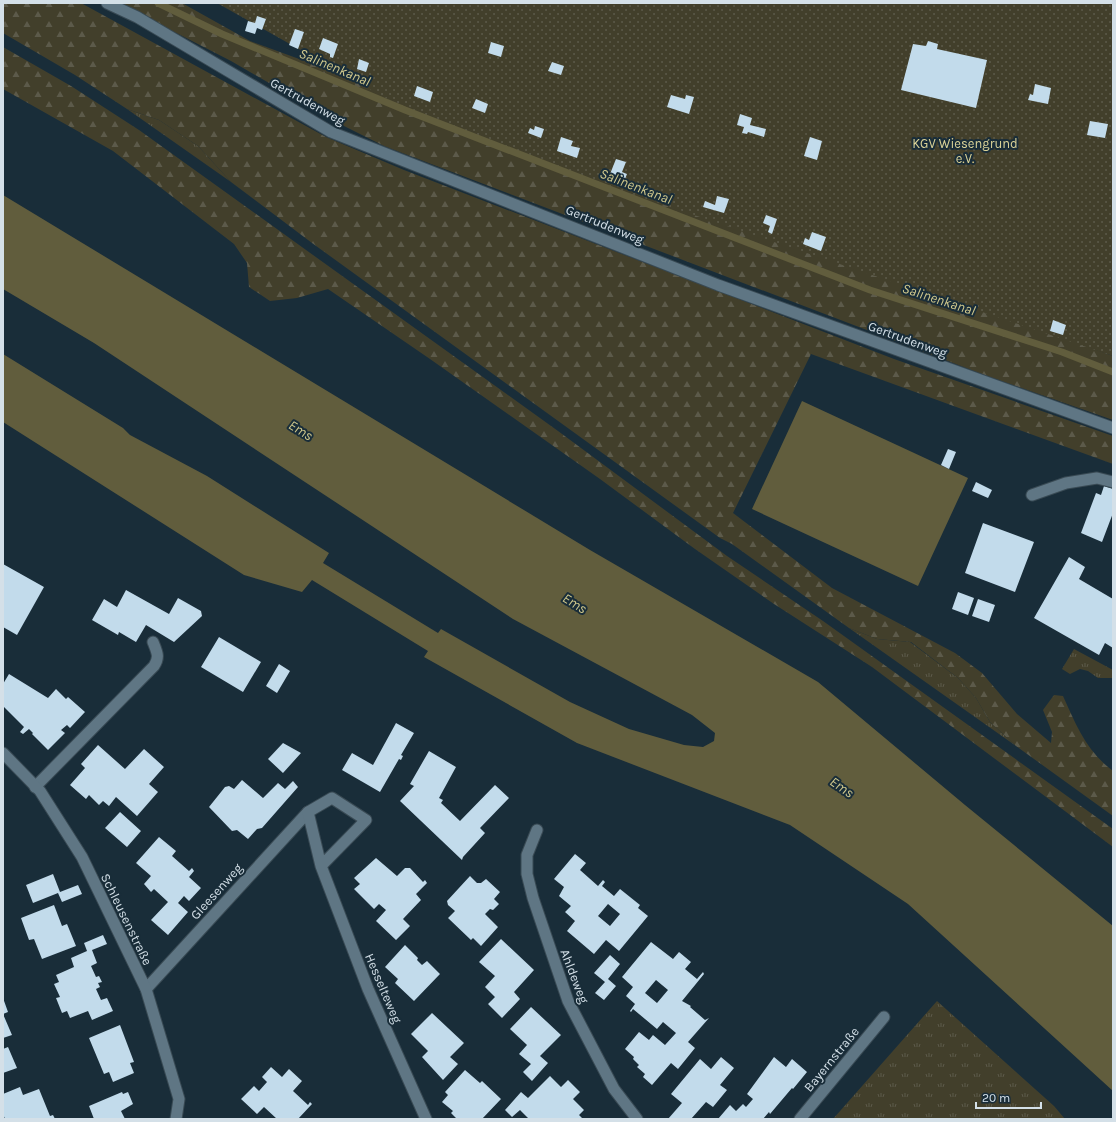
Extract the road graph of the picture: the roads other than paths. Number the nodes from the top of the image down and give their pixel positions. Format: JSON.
{"nodes":[{"id":1,"x":107,"y":3,"type":"edge"},
{"id":2,"x":1113,"y":428,"type":"edge"},
{"id":3,"x":1113,"y":482,"type":"edge"},
{"id":4,"x":1032,"y":495,"type":"dead end"},
{"id":5,"x":153,"y":642,"type":"dead end"},
{"id":6,"x":3,"y":753,"type":"edge"},
{"id":7,"x":35,"y":786,"type":"junction"},
{"id":8,"x":308,"y":812,"type":"junction"},
{"id":9,"x":537,"y":830,"type":"dead end"},
{"id":10,"x":321,"y":866,"type":"junction"},
{"id":11,"x":146,"y":989,"type":"junction"},
{"id":12,"x":884,"y":1018,"type":"dead end"},
{"id":13,"x":176,"y":1119,"type":"edge"},
{"id":14,"x":426,"y":1119,"type":"edge"},
{"id":15,"x":637,"y":1119,"type":"edge"},
{"id":16,"x":800,"y":1119,"type":"edge"}],
"edges":[{"from":1,"to":2,"type":"street","name":"Gertrudenweg"},
{"from":3,"to":4,"type":"street"},
{"from":5,"to":7,"type":"street"},
{"from":6,"to":7,"type":"street","name":"Schleusenstraße"},
{"from":7,"to":11,"type":"street","name":"Schleusenstraße"},
{"from":8,"to":10,"type":"street","name":"Hesselteweg"},
{"from":8,"to":10,"type":"street"},
{"from":8,"to":11,"type":"street","name":"Gleesenweg"},
{"from":9,"to":15,"type":"street","name":"Ahldeweg"},
{"from":10,"to":14,"type":"street","name":"Hesselteweg"},
{"from":11,"to":13,"type":"street","name":"Schleusenstraße"},
{"from":12,"to":16,"type":"street","name":"Bayernstraße"}]}
